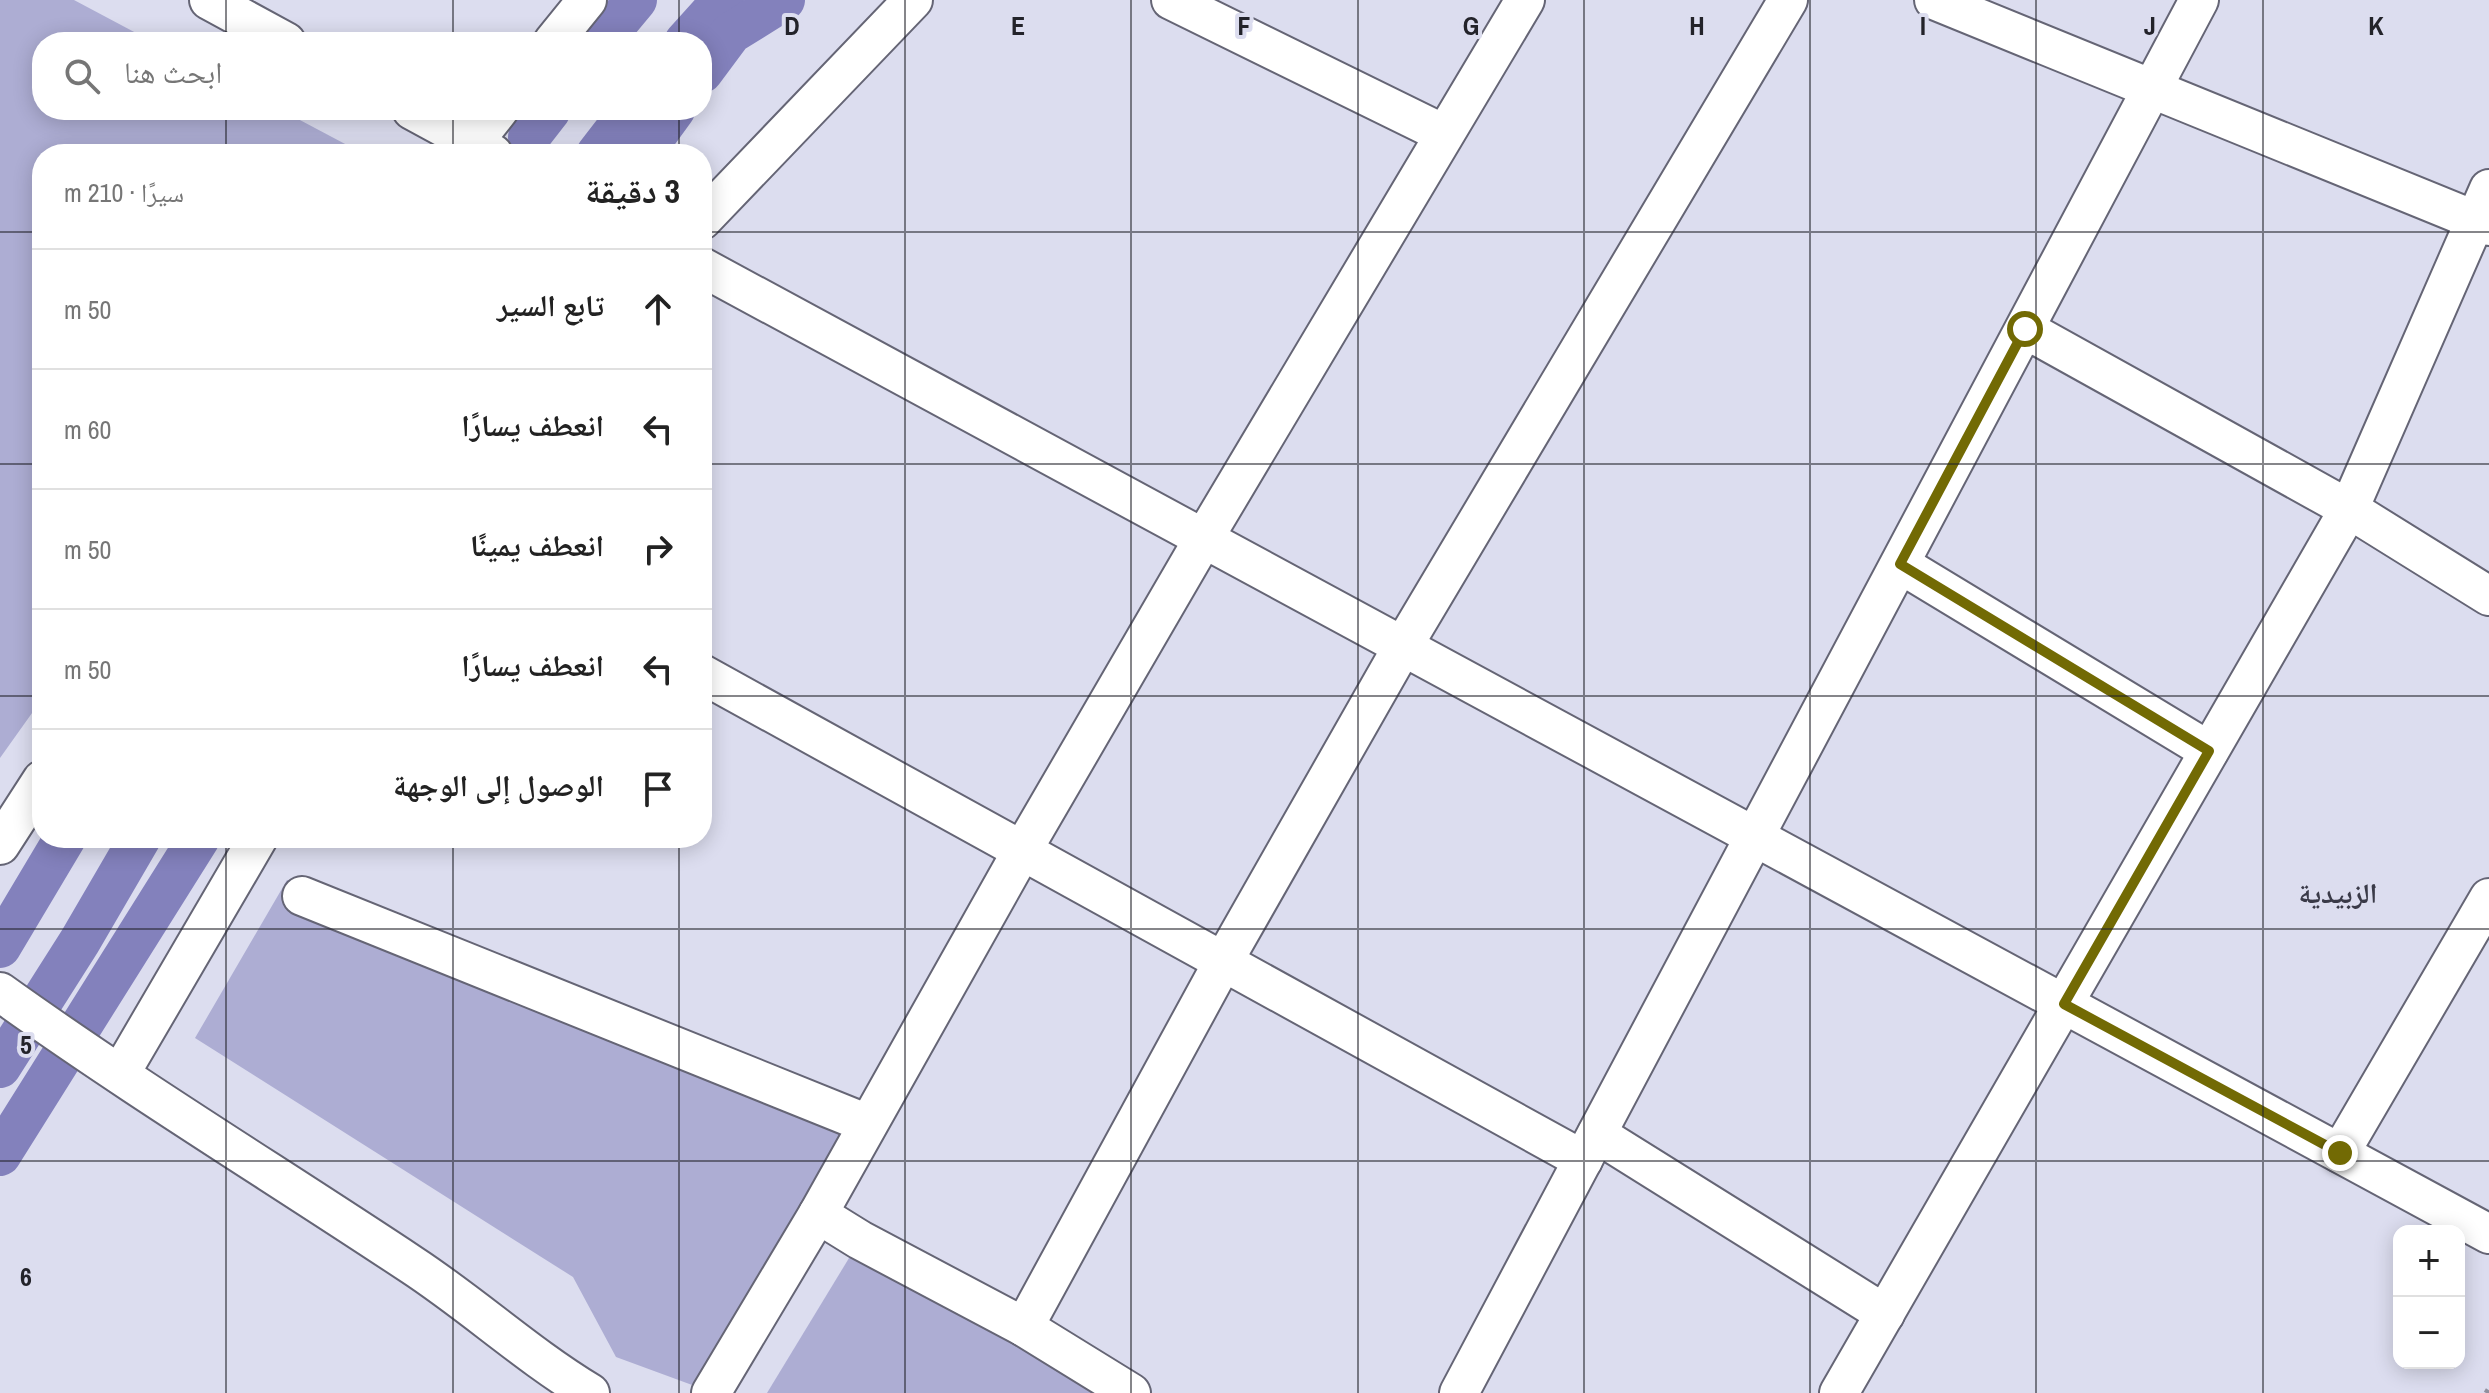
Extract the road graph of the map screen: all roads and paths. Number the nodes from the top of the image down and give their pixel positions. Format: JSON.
{"nodes":[{"id":1,"x":209,"y":0,"type":"edge"},
{"id":2,"x":587,"y":0,"type":"edge"},
{"id":3,"x":913,"y":0,"type":"edge"},
{"id":4,"x":1171,"y":0,"type":"edge"},
{"id":5,"x":1525,"y":0,"type":"edge"},
{"id":6,"x":1788,"y":0,"type":"edge"},
{"id":7,"x":1934,"y":0,"type":"edge"},
{"id":8,"x":2199,"y":0,"type":"edge"},
{"id":9,"x":268,"y":32,"type":"edge"},
{"id":10,"x":561,"y":32,"type":"edge"},
{"id":11,"x":2152,"y":89,"type":"junction"},
{"id":12,"x":428,"y":120,"type":"edge"},
{"id":13,"x":494,"y":120,"type":"edge"},
{"id":14,"x":1444,"y":134,"type":"junction"},
{"id":15,"x":467,"y":144,"type":"edge"},
{"id":16,"x":480,"y":144,"type":"edge"},
{"id":17,"x":712,"y":210,"type":"edge"},
{"id":18,"x":2484,"y":212,"type":"edge"},
{"id":19,"x":712,"y":272,"type":"edge"},
{"id":20,"x":2025,"y":329,"type":"junction"},
{"id":21,"x":2349,"y":509,"type":"junction"},
{"id":22,"x":1204,"y":538,"type":"junction"},
{"id":23,"x":1900,"y":564,"type":"junction"},
{"id":24,"x":2489,"y":596,"type":"edge"},
{"id":25,"x":1403,"y":646,"type":"junction"},
{"id":26,"x":712,"y":680,"type":"edge"},
{"id":27,"x":2209,"y":751,"type":"junction"},
{"id":28,"x":32,"y":795,"type":"edge"},
{"id":29,"x":1755,"y":836,"type":"junction"},
{"id":30,"x":0,"y":845,"type":"edge"},
{"id":31,"x":251,"y":848,"type":"edge"},
{"id":32,"x":1022,"y":851,"type":"junction"},
{"id":33,"x":302,"y":896,"type":"dead end"},
{"id":34,"x":2489,"y":898,"type":"edge"},
{"id":35,"x":1223,"y":962,"type":"junction"},
{"id":36,"x":0,"y":992,"type":"edge"},
{"id":37,"x":2064,"y":1004,"type":"junction"},
{"id":38,"x":106,"y":1066,"type":"junction"},
{"id":39,"x":868,"y":1124,"type":"junction"},
{"id":40,"x":1590,"y":1147,"type":"junction"},
{"id":41,"x":2340,"y":1153,"type":"junction"},
{"id":42,"x":818,"y":1214,"type":"junction"},
{"id":43,"x":2489,"y":1234,"type":"edge"},
{"id":44,"x":1885,"y":1314,"type":"junction"},
{"id":45,"x":1024,"y":1327,"type":"junction"},
{"id":46,"x":550,"y":1382,"type":"edge"},
{"id":47,"x":590,"y":1393,"type":"edge"},
{"id":48,"x":711,"y":1393,"type":"edge"},
{"id":49,"x":1131,"y":1393,"type":"edge"},
{"id":50,"x":1459,"y":1393,"type":"edge"},
{"id":51,"x":1839,"y":1393,"type":"edge"}],
"edges":[{"from":1,"to":9,"type":"street"},
{"from":2,"to":10,"type":"street"},
{"from":3,"to":17,"type":"street"},
{"from":4,"to":14,"type":"street"},
{"from":5,"to":14,"type":"street"},
{"from":6,"to":25,"type":"street"},
{"from":7,"to":11,"type":"street"},
{"from":8,"to":11,"type":"street"},
{"from":11,"to":18,"type":"street"},
{"from":11,"to":20,"type":"street"},
{"from":12,"to":15,"type":"street"},
{"from":13,"to":16,"type":"street"},
{"from":14,"to":22,"type":"street"},
{"from":18,"to":21,"type":"street"},
{"from":19,"to":22,"type":"street"},
{"from":20,"to":21,"type":"street"},
{"from":20,"to":23,"type":"street"},
{"from":21,"to":24,"type":"street"},
{"from":21,"to":27,"type":"street"},
{"from":22,"to":25,"type":"street"},
{"from":22,"to":32,"type":"street"},
{"from":23,"to":27,"type":"street"},
{"from":23,"to":29,"type":"street"},
{"from":25,"to":29,"type":"street"},
{"from":25,"to":35,"type":"street"},
{"from":26,"to":32,"type":"street"},
{"from":27,"to":37,"type":"street"},
{"from":28,"to":30,"type":"street"},
{"from":29,"to":37,"type":"street"},
{"from":29,"to":40,"type":"street"},
{"from":31,"to":38,"type":"street"},
{"from":32,"to":35,"type":"street"},
{"from":32,"to":39,"type":"street"},
{"from":33,"to":39,"type":"street"},
{"from":34,"to":41,"type":"street"},
{"from":35,"to":40,"type":"street"},
{"from":35,"to":45,"type":"street"},
{"from":36,"to":38,"type":"street"},
{"from":37,"to":41,"type":"street"},
{"from":37,"to":44,"type":"street"},
{"from":38,"to":46,"type":"street"},
{"from":39,"to":42,"type":"street"},
{"from":40,"to":44,"type":"street"},
{"from":40,"to":50,"type":"street"},
{"from":41,"to":43,"type":"street"},
{"from":42,"to":45,"type":"street"},
{"from":42,"to":48,"type":"street"},
{"from":44,"to":51,"type":"street"},
{"from":45,"to":49,"type":"street"},
{"from":46,"to":47,"type":"street"}]}
